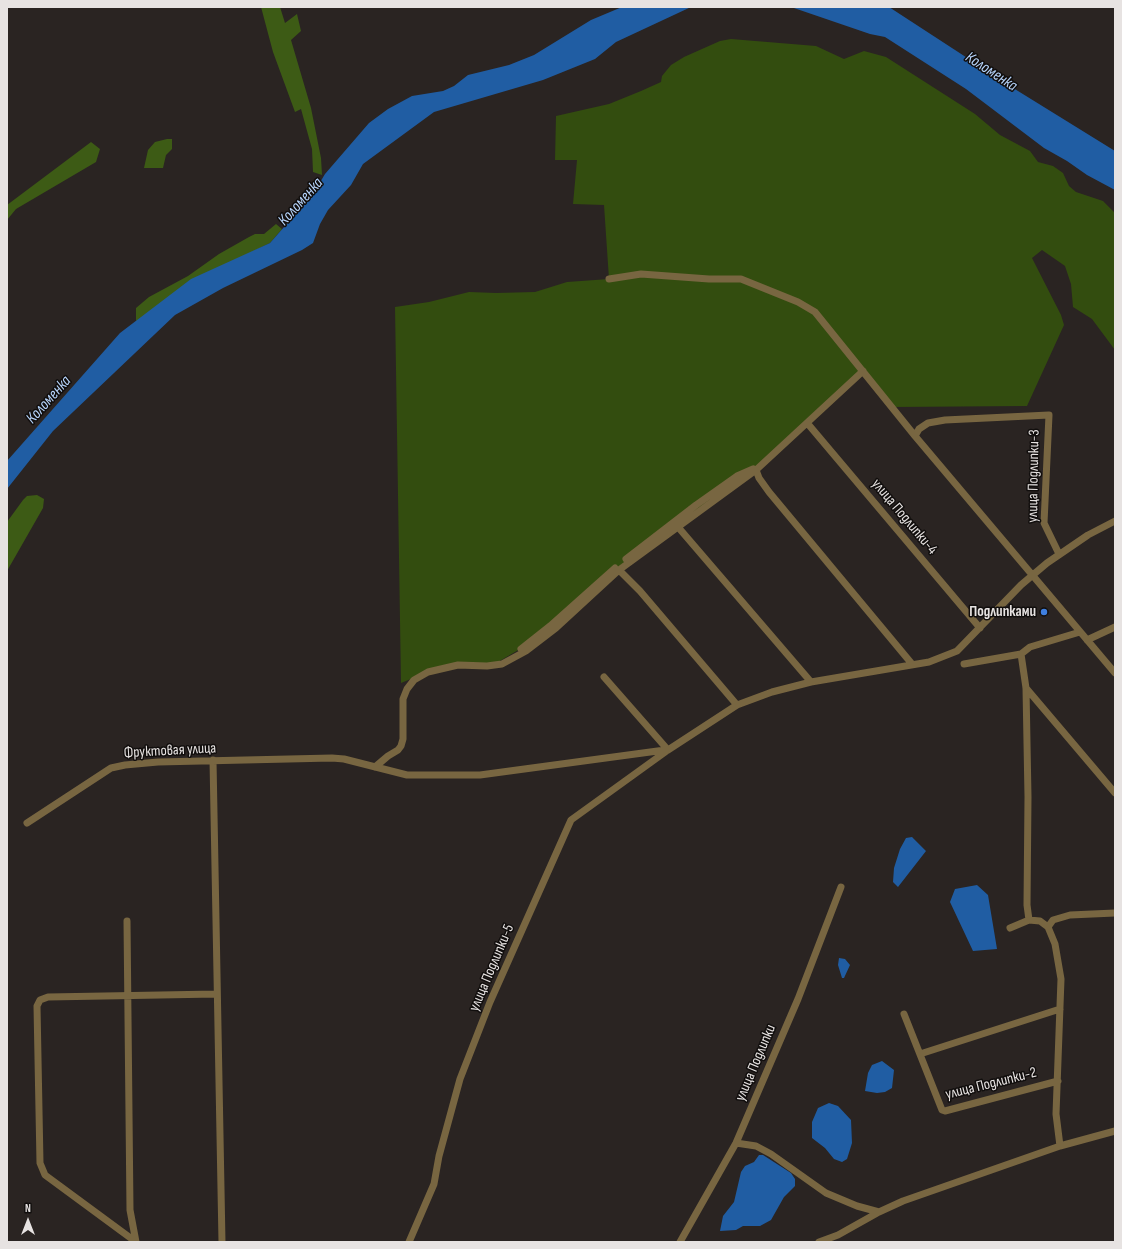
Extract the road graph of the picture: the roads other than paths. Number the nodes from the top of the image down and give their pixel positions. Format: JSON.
{"nodes":[{"id":1,"x":609,"y":279,"type":"dead end"},
{"id":2,"x":863,"y":371,"type":"junction"},
{"id":3,"x":808,"y":424,"type":"junction"},
{"id":4,"x":915,"y":436,"type":"junction"},
{"id":5,"x":759,"y":468,"type":"junction"},
{"id":6,"x":1115,"y":521,"type":"edge"},
{"id":7,"x":678,"y":527,"type":"junction"},
{"id":8,"x":1059,"y":554,"type":"junction"},
{"id":9,"x":619,"y":570,"type":"junction"},
{"id":10,"x":1033,"y":575,"type":"junction"},
{"id":11,"x":1115,"y":627,"type":"edge"},
{"id":12,"x":980,"y":628,"type":"junction"},
{"id":13,"x":1080,"y":632,"type":"junction"},
{"id":14,"x":1087,"y":640,"type":"junction"},
{"id":15,"x":1021,"y":654,"type":"junction"},
{"id":16,"x":502,"y":664,"type":"junction"},
{"id":17,"x":912,"y":664,"type":"junction"},
{"id":18,"x":964,"y":664,"type":"dead end"},
{"id":19,"x":1115,"y":673,"type":"edge"},
{"id":20,"x":604,"y":677,"type":"dead end"},
{"id":21,"x":811,"y":682,"type":"junction"},
{"id":22,"x":1026,"y":688,"type":"junction"},
{"id":23,"x":737,"y":705,"type":"junction"},
{"id":24,"x":668,"y":750,"type":"junction"},
{"id":25,"x":213,"y":760,"type":"junction"},
{"id":26,"x":375,"y":767,"type":"junction"},
{"id":27,"x":1115,"y":793,"type":"edge"},
{"id":28,"x":27,"y":823,"type":"dead end"},
{"id":29,"x":841,"y":887,"type":"dead end"},
{"id":30,"x":1115,"y":913,"type":"edge"},
{"id":31,"x":1029,"y":920,"type":"junction"},
{"id":32,"x":127,"y":921,"type":"dead end"},
{"id":33,"x":1048,"y":927,"type":"junction"},
{"id":34,"x":1010,"y":928,"type":"dead end"},
{"id":35,"x":216,"y":994,"type":"junction"},
{"id":36,"x":128,"y":996,"type":"junction"},
{"id":37,"x":1060,"y":1009,"type":"junction"},
{"id":38,"x":904,"y":1014,"type":"dead end"},
{"id":39,"x":920,"y":1054,"type":"junction"},
{"id":40,"x":1058,"y":1081,"type":"junction"},
{"id":41,"x":1115,"y":1131,"type":"edge"},
{"id":42,"x":736,"y":1143,"type":"junction"},
{"id":43,"x":1060,"y":1146,"type":"junction"},
{"id":44,"x":879,"y":1212,"type":"junction"},
{"id":45,"x":136,"y":1242,"type":"edge"},
{"id":46,"x":222,"y":1242,"type":"edge"},
{"id":47,"x":409,"y":1242,"type":"edge"},
{"id":48,"x":680,"y":1242,"type":"edge"},
{"id":49,"x":818,"y":1242,"type":"edge"}],
"edges":[{"from":1,"to":2,"type":"street"},
{"from":2,"to":3,"type":"street"},
{"from":2,"to":4,"type":"street"},
{"from":3,"to":5,"type":"street"},
{"from":3,"to":12,"type":"street","name":"улица Подлипки-4"},
{"from":4,"to":8,"type":"street","name":"улица Подлипки-3"},
{"from":4,"to":10,"type":"street"},
{"from":5,"to":7,"type":"street"},
{"from":5,"to":16,"type":"street"},
{"from":5,"to":17,"type":"street"},
{"from":6,"to":8,"type":"street"},
{"from":7,"to":9,"type":"street"},
{"from":7,"to":21,"type":"street"},
{"from":8,"to":10,"type":"street"},
{"from":9,"to":16,"type":"street"},
{"from":9,"to":23,"type":"street"},
{"from":10,"to":12,"type":"street"},
{"from":10,"to":13,"type":"street"},
{"from":11,"to":14,"type":"street"},
{"from":12,"to":17,"type":"street"},
{"from":13,"to":14,"type":"street"},
{"from":13,"to":15,"type":"street"},
{"from":14,"to":19,"type":"street"},
{"from":15,"to":18,"type":"street"},
{"from":15,"to":22,"type":"street"},
{"from":16,"to":26,"type":"street"},
{"from":17,"to":21,"type":"street"},
{"from":20,"to":24,"type":"street"},
{"from":21,"to":23,"type":"street"},
{"from":22,"to":27,"type":"street"},
{"from":22,"to":31,"type":"street"},
{"from":23,"to":24,"type":"street"},
{"from":24,"to":26,"type":"street","name":"Фруктовая улица"},
{"from":24,"to":47,"type":"street","name":"улица Подлипки-5"},
{"from":25,"to":26,"type":"street","name":"Фруктовая улица"},
{"from":25,"to":28,"type":"street","name":"Фруктовая улица"},
{"from":25,"to":35,"type":"street"},
{"from":29,"to":42,"type":"street","name":"улица Подлипки"},
{"from":30,"to":33,"type":"street"},
{"from":31,"to":33,"type":"street"},
{"from":31,"to":34,"type":"street"},
{"from":32,"to":36,"type":"street"},
{"from":33,"to":37,"type":"street","name":"улица Подлипки-2"},
{"from":35,"to":36,"type":"street"},
{"from":35,"to":46,"type":"street"},
{"from":36,"to":45,"type":"street"},
{"from":36,"to":45,"type":"street"},
{"from":37,"to":39,"type":"street"},
{"from":37,"to":40,"type":"street","name":"улица Подлипки-2"},
{"from":38,"to":39,"type":"street","name":"улица Подлипки-2"},
{"from":39,"to":40,"type":"street","name":"улица Подлипки-2"},
{"from":40,"to":43,"type":"street","name":"улица Подлипки-2"},
{"from":41,"to":43,"type":"street"},
{"from":42,"to":44,"type":"street"},
{"from":42,"to":48,"type":"street","name":"улица Подлипки"},
{"from":43,"to":44,"type":"street"},
{"from":44,"to":49,"type":"street"}]}
